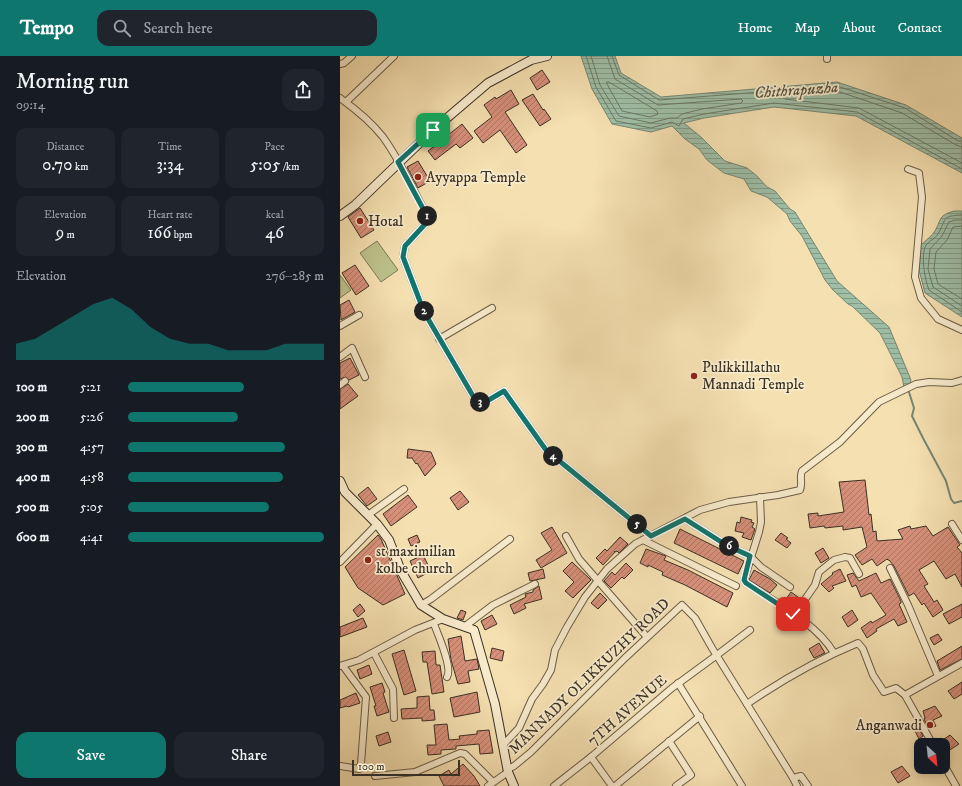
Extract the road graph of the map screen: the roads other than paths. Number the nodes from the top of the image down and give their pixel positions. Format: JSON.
{"nodes":[{"id":1,"x":352,"y":56,"type":"edge"},
{"id":2,"x":394,"y":56,"type":"edge"},
{"id":3,"x":547,"y":56,"type":"edge"},
{"id":4,"x":340,"y":64,"type":"edge"},
{"id":5,"x":340,"y":98,"type":"edge"},
{"id":6,"x":346,"y":102,"type":"junction"},
{"id":7,"x":398,"y":162,"type":"junction"},
{"id":8,"x":908,"y":168,"type":"dead end"},
{"id":9,"x":340,"y":216,"type":"edge"},
{"id":10,"x":492,"y":308,"type":"dead end"},
{"id":11,"x":359,"y":315,"type":"dead end"},
{"id":12,"x":340,"y":326,"type":"edge"},
{"id":13,"x":962,"y":330,"type":"edge"},
{"id":14,"x":439,"y":339,"type":"junction"},
{"id":15,"x":340,"y":357,"type":"edge"},
{"id":16,"x":365,"y":377,"type":"dead end"},
{"id":17,"x":962,"y":380,"type":"edge"},
{"id":18,"x":340,"y":482,"type":"edge"},
{"id":19,"x":404,"y":489,"type":"dead end"},
{"id":20,"x":760,"y":497,"type":"junction"},
{"id":21,"x":368,"y":515,"type":"junction"},
{"id":22,"x":685,"y":519,"type":"junction"},
{"id":23,"x":377,"y":524,"type":"junction"},
{"id":24,"x":952,"y":524,"type":"dead end"},
{"id":25,"x":566,"y":536,"type":"dead end"},
{"id":26,"x":651,"y":536,"type":"junction"},
{"id":27,"x":510,"y":539,"type":"dead end"},
{"id":28,"x":643,"y":540,"type":"junction"},
{"id":29,"x":962,"y":540,"type":"edge"},
{"id":30,"x":750,"y":556,"type":"junction"},
{"id":31,"x":340,"y":562,"type":"edge"},
{"id":32,"x":890,"y":568,"type":"dead end"},
{"id":33,"x":859,"y":574,"type":"dead end"},
{"id":34,"x":598,"y":581,"type":"junction"},
{"id":35,"x":535,"y":584,"type":"dead end"},
{"id":36,"x":736,"y":586,"type":"dead end"},
{"id":37,"x":790,"y":587,"type":"dead end"},
{"id":38,"x":421,"y":605,"type":"junction"},
{"id":39,"x":444,"y":619,"type":"junction"},
{"id":40,"x":799,"y":619,"type":"junction"},
{"id":41,"x":434,"y":624,"type":"junction"},
{"id":42,"x":464,"y":627,"type":"junction"},
{"id":43,"x":750,"y":630,"type":"dead end"},
{"id":44,"x":647,"y":638,"type":"junction"},
{"id":45,"x":374,"y":653,"type":"junction"},
{"id":46,"x":834,"y":653,"type":"junction"},
{"id":47,"x":717,"y":655,"type":"junction"},
{"id":48,"x":962,"y":663,"type":"edge"},
{"id":49,"x":341,"y":666,"type":"edge"},
{"id":50,"x":938,"y":676,"type":"junction"},
{"id":51,"x":446,"y":677,"type":"dead end"},
{"id":52,"x":678,"y":683,"type":"junction"},
{"id":53,"x":905,"y":695,"type":"junction"},
{"id":54,"x":748,"y":704,"type":"junction"},
{"id":55,"x":700,"y":716,"type":"junction"},
{"id":56,"x":394,"y":718,"type":"dead end"},
{"id":57,"x":929,"y":738,"type":"edge"},
{"id":58,"x":669,"y":741,"type":"junction"},
{"id":59,"x":503,"y":745,"type":"junction"},
{"id":60,"x":591,"y":757,"type":"junction"},
{"id":61,"x":340,"y":766,"type":"edge"},
{"id":62,"x":508,"y":771,"type":"junction"},
{"id":63,"x":949,"y":774,"type":"edge"},
{"id":64,"x":375,"y":776,"type":"dead end"},
{"id":65,"x":793,"y":778,"type":"junction"},
{"id":66,"x":491,"y":784,"type":"edge"},
{"id":67,"x":514,"y":786,"type":"edge"},
{"id":68,"x":554,"y":786,"type":"edge"},
{"id":69,"x":613,"y":786,"type":"edge"},
{"id":70,"x":676,"y":786,"type":"edge"},
{"id":71,"x":742,"y":786,"type":"edge"},
{"id":72,"x":797,"y":786,"type":"edge"},
{"id":73,"x":808,"y":786,"type":"edge"},
{"id":74,"x":956,"y":786,"type":"edge"}],
"edges":[{"from":1,"to":4,"type":"street"},
{"from":2,"to":6,"type":"street"},
{"from":3,"to":7,"type":"main road"},
{"from":5,"to":6,"type":"street"},
{"from":6,"to":7,"type":"street"},
{"from":7,"to":9,"type":"main road"},
{"from":7,"to":14,"type":"street"},
{"from":8,"to":13,"type":"street"},
{"from":10,"to":14,"type":"street"},
{"from":11,"to":12,"type":"street"},
{"from":14,"to":26,"type":"street"},
{"from":15,"to":16,"type":"street"},
{"from":17,"to":20,"type":"street"},
{"from":18,"to":21,"type":"main road"},
{"from":19,"to":21,"type":"street"},
{"from":20,"to":22,"type":"street"},
{"from":20,"to":30,"type":"street"},
{"from":21,"to":23,"type":"main road"},
{"from":22,"to":26,"type":"street"},
{"from":22,"to":30,"type":"street"},
{"from":23,"to":31,"type":"street"},
{"from":23,"to":38,"type":"main road"},
{"from":24,"to":29,"type":"street"},
{"from":25,"to":34,"type":"street"},
{"from":26,"to":28,"type":"street"},
{"from":27,"to":38,"type":"street"},
{"from":28,"to":34,"type":"street"},
{"from":28,"to":36,"type":"street"},
{"from":30,"to":37,"type":"street"},
{"from":30,"to":40,"type":"street"},
{"from":32,"to":50,"type":"street"},
{"from":33,"to":40,"type":"street"},
{"from":34,"to":44,"type":"street"},
{"from":34,"to":59,"type":"street"},
{"from":35,"to":42,"type":"street"},
{"from":38,"to":39,"type":"main road"},
{"from":39,"to":41,"type":"street"},
{"from":39,"to":42,"type":"main road"},
{"from":40,"to":46,"type":"street"},
{"from":41,"to":45,"type":"street"},
{"from":41,"to":51,"type":"street"},
{"from":42,"to":59,"type":"main road"},
{"from":43,"to":47,"type":"street"},
{"from":44,"to":47,"type":"street","name":"MANNADY OLIKKUZHY ROAD"},
{"from":44,"to":62,"type":"street","name":"MANNADY OLIKKUZHY ROAD"},
{"from":45,"to":49,"type":"street"},
{"from":45,"to":56,"type":"street"},
{"from":46,"to":53,"type":"street"},
{"from":46,"to":54,"type":"street"},
{"from":47,"to":52,"type":"street","name":"7TH AVENUE"},
{"from":47,"to":54,"type":"street"},
{"from":48,"to":50,"type":"street"},
{"from":49,"to":61,"type":"street"},
{"from":50,"to":53,"type":"street"},
{"from":52,"to":55,"type":"street"},
{"from":52,"to":60,"type":"street","name":"7TH AVENUE"},
{"from":53,"to":57,"type":"street"},
{"from":54,"to":65,"type":"street"},
{"from":55,"to":58,"type":"street"},
{"from":55,"to":71,"type":"street"},
{"from":58,"to":69,"type":"street"},
{"from":58,"to":70,"type":"street"},
{"from":59,"to":62,"type":"main road"},
{"from":60,"to":68,"type":"street","name":"7TH AVENUE"},
{"from":60,"to":69,"type":"street"},
{"from":62,"to":66,"type":"street","name":"MANNADY OLIKKUZHY ROAD"},
{"from":62,"to":67,"type":"main road"},
{"from":63,"to":74,"type":"street"},
{"from":64,"to":66,"type":"street"},
{"from":65,"to":72,"type":"street"},
{"from":65,"to":73,"type":"street"}]}
